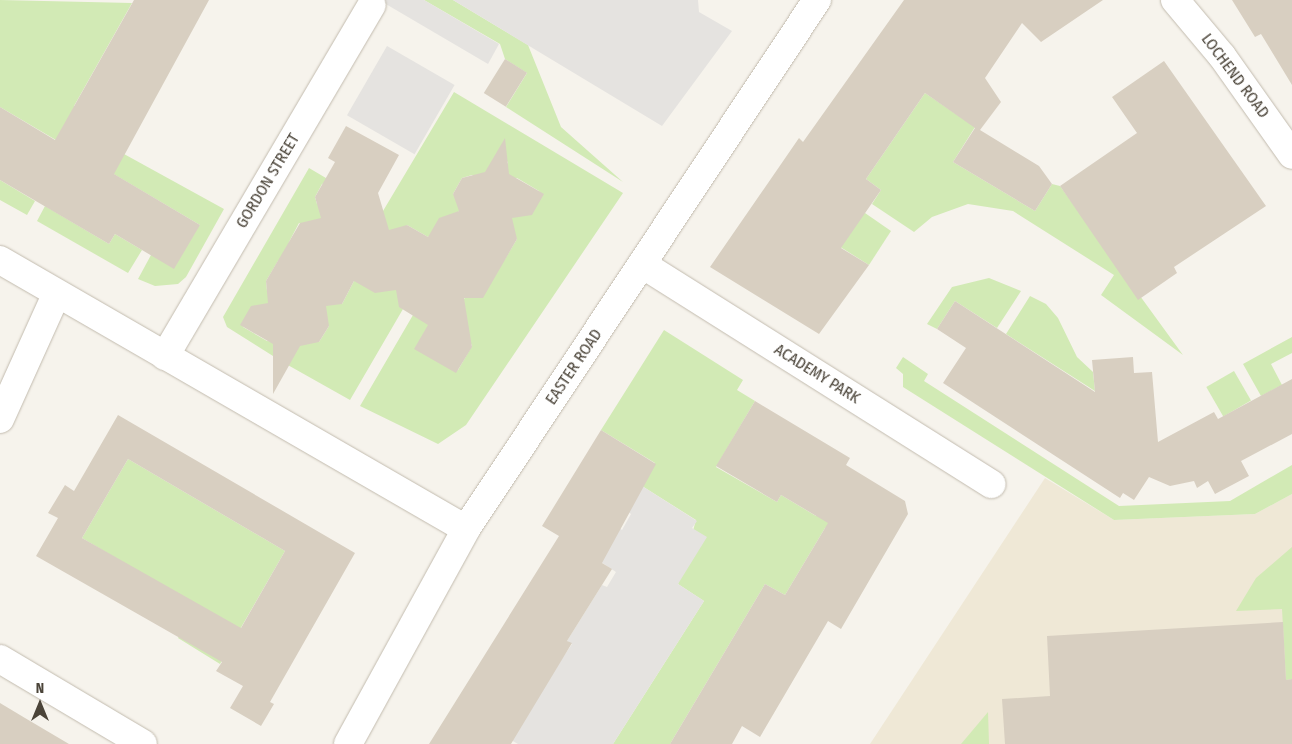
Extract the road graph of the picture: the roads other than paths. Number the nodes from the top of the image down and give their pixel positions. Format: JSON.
{"nodes":[{"id":1,"x":817,"y":0,"type":"edge"},
{"id":2,"x":1175,"y":0,"type":"edge"},
{"id":3,"x":372,"y":5,"type":"dead end"},
{"id":4,"x":1288,"y":141,"type":"edge"},
{"id":5,"x":0,"y":260,"type":"edge"},
{"id":6,"x":642,"y":264,"type":"junction"},
{"id":7,"x":56,"y":295,"type":"junction"},
{"id":8,"x":165,"y":356,"type":"junction"},
{"id":9,"x":0,"y":419,"type":"edge"},
{"id":10,"x":992,"y":484,"type":"dead end"},
{"id":11,"x":466,"y":529,"type":"junction"},
{"id":12,"x":0,"y":659,"type":"edge"},
{"id":13,"x":143,"y":744,"type":"edge"},
{"id":14,"x":348,"y":744,"type":"edge"}],
"edges":[{"from":1,"to":6,"type":"street","name":"EASTER ROAD"},
{"from":2,"to":4,"type":"street","name":"LOCHEND ROAD"},
{"from":3,"to":8,"type":"street","name":"GORDON STREET"},
{"from":5,"to":7,"type":"street"},
{"from":6,"to":10,"type":"street","name":"ACADEMY PARK"},
{"from":6,"to":11,"type":"street","name":"EASTER ROAD"},
{"from":7,"to":8,"type":"street"},
{"from":7,"to":9,"type":"street"},
{"from":8,"to":11,"type":"street"},
{"from":11,"to":14,"type":"street","name":"EASTER ROAD"},
{"from":12,"to":13,"type":"street"}]}
